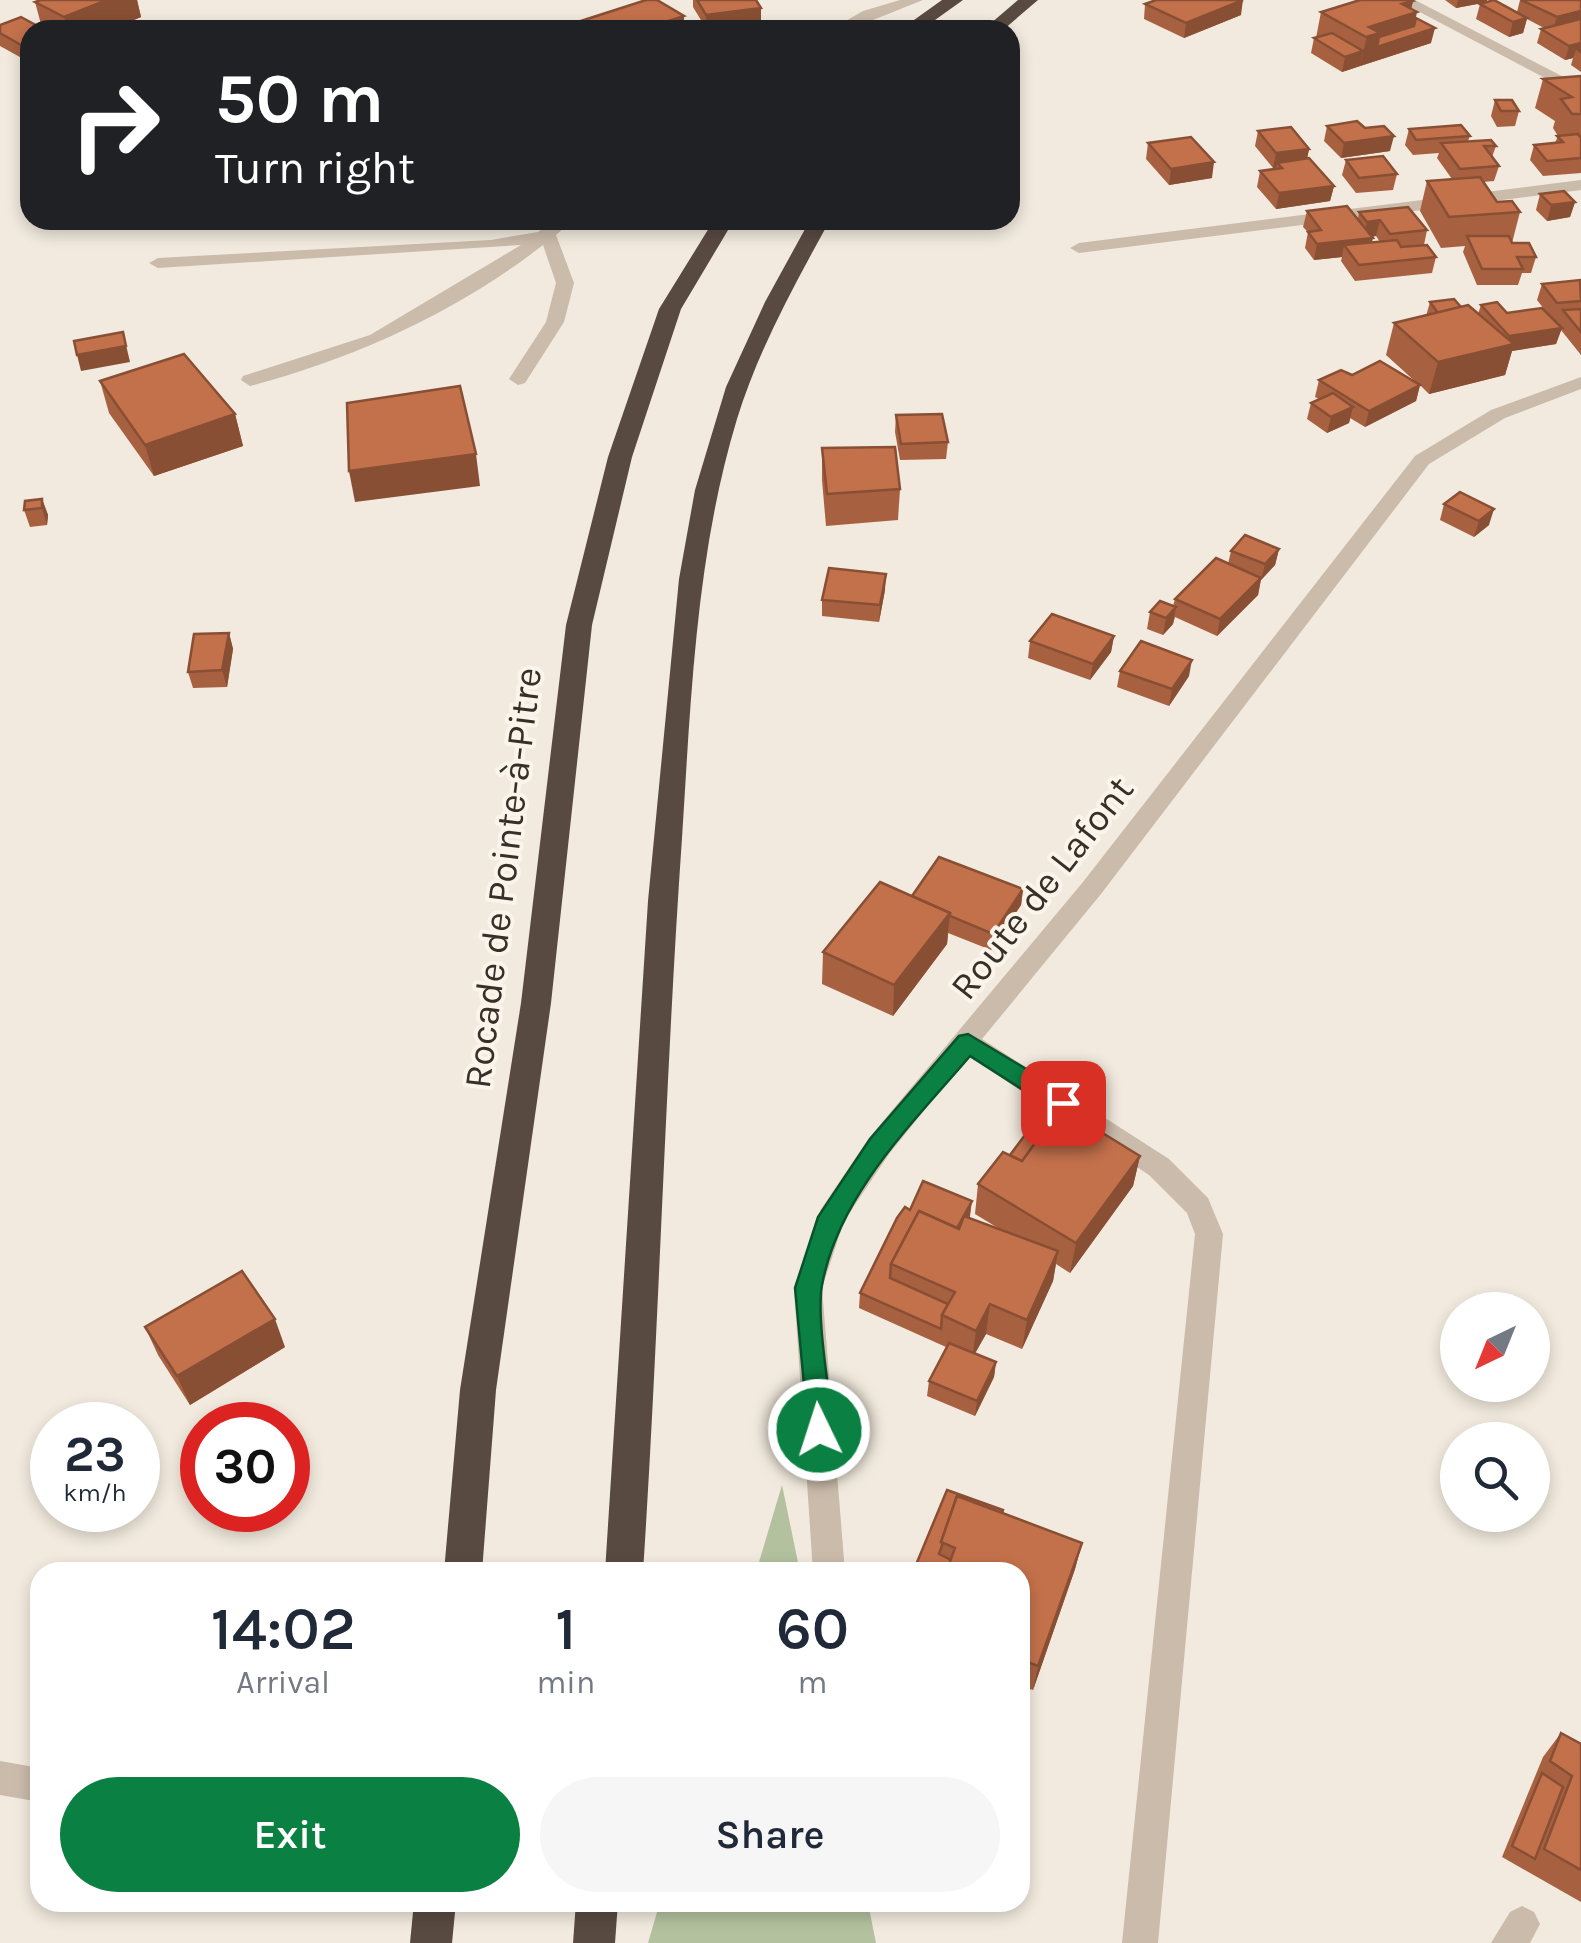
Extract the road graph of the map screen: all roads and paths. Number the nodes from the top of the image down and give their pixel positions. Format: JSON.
{"nodes":[{"id":1,"x":916,"y":0,"type":"edge"},
{"id":2,"x":954,"y":0,"type":"edge"},
{"id":3,"x":1029,"y":0,"type":"edge"},
{"id":4,"x":1404,"y":0,"type":"edge"},
{"id":5,"x":856,"y":20,"type":"edge"},
{"id":6,"x":924,"y":20,"type":"edge"},
{"id":7,"x":1004,"y":20,"type":"edge"},
{"id":8,"x":1581,"y":92,"type":"edge"},
{"id":9,"x":1581,"y":185,"type":"edge"},
{"id":10,"x":554,"y":230,"type":"edge"},
{"id":11,"x":718,"y":230,"type":"edge"},
{"id":12,"x":814,"y":230,"type":"edge"},
{"id":13,"x":548,"y":236,"type":"junction"},
{"id":14,"x":1079,"y":248,"type":"dead end"},
{"id":15,"x":158,"y":263,"type":"dead end"},
{"id":16,"x":518,"y":379,"type":"dead end"},
{"id":17,"x":250,"y":380,"type":"dead end"},
{"id":18,"x":1581,"y":383,"type":"edge"},
{"id":19,"x":968,"y":1043,"type":"junction"},
{"id":20,"x":463,"y":1562,"type":"edge"},
{"id":21,"x":625,"y":1562,"type":"edge"},
{"id":22,"x":829,"y":1562,"type":"edge"},
{"id":23,"x":0,"y":1778,"type":"edge"},
{"id":24,"x":30,"y":1782,"type":"edge"},
{"id":25,"x":434,"y":1912,"type":"edge"},
{"id":26,"x":596,"y":1912,"type":"edge"},
{"id":27,"x":431,"y":1943,"type":"edge"},
{"id":28,"x":594,"y":1943,"type":"edge"},
{"id":29,"x":1140,"y":1943,"type":"edge"}],
"edges":[{"from":1,"to":5,"type":"street"},
{"from":2,"to":6,"type":"highway"},
{"from":3,"to":7,"type":"highway"},
{"from":4,"to":8,"type":"street"},
{"from":9,"to":14,"type":"street"},
{"from":10,"to":13,"type":"street"},
{"from":11,"to":20,"type":"highway","name":"Rocade de Pointe-à-Pitre"},
{"from":12,"to":21,"type":"highway"},
{"from":13,"to":15,"type":"street"},
{"from":13,"to":16,"type":"street"},
{"from":13,"to":17,"type":"street"},
{"from":18,"to":19,"type":"street","name":"Route de Lafont"},
{"from":19,"to":22,"type":"street","name":"Route de Lafont"},
{"from":19,"to":29,"type":"street"},
{"from":23,"to":24,"type":"street"},
{"from":25,"to":27,"type":"highway"},
{"from":26,"to":28,"type":"highway"}]}
